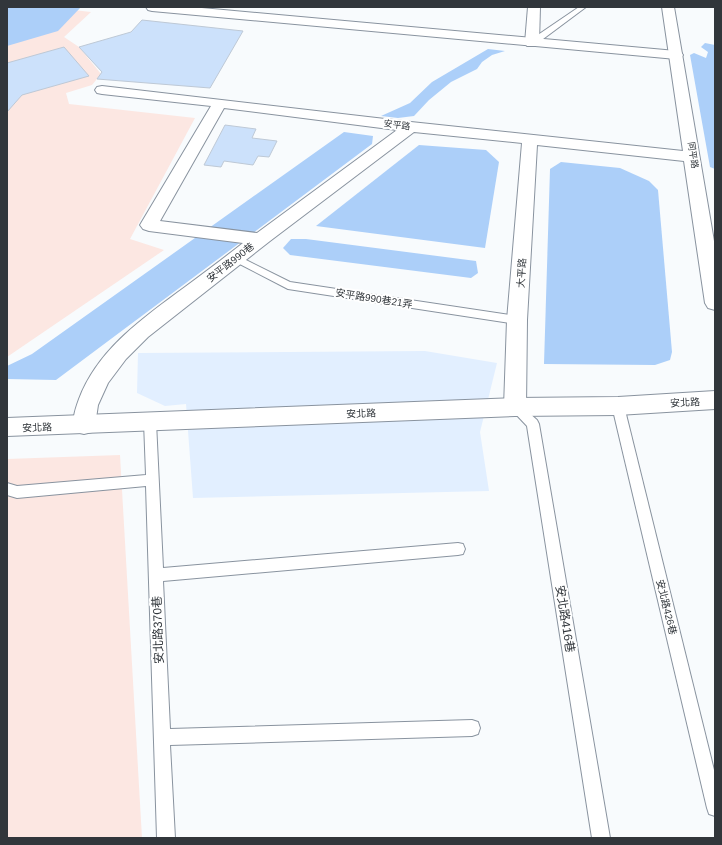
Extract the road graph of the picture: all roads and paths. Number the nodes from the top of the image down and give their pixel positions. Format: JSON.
{"nodes":[{"id":1,"x":152,"y":7,"type":"edge"},
{"id":2,"x":534,"y":7,"type":"edge"},
{"id":3,"x":583,"y":7,"type":"edge"},
{"id":4,"x":668,"y":7,"type":"edge"},
{"id":5,"x":532,"y":43,"type":"junction"},
{"id":6,"x":676,"y":55,"type":"junction"},
{"id":7,"x":102,"y":90,"type":"dead end"},
{"id":8,"x":220,"y":103,"type":"junction"},
{"id":9,"x":411,"y":127,"type":"junction"},
{"id":10,"x":530,"y":139,"type":"junction"},
{"id":11,"x":693,"y":157,"type":"junction"},
{"id":12,"x":260,"y":239,"type":"junction"},
{"id":13,"x":236,"y":258,"type":"junction"},
{"id":14,"x":715,"y":303,"type":"edge"},
{"id":15,"x":517,"y":320,"type":"junction"},
{"id":16,"x":715,"y":400,"type":"edge"},
{"id":17,"x":618,"y":406,"type":"junction"},
{"id":18,"x":515,"y":407,"type":"junction"},
{"id":19,"x":150,"y":422,"type":"junction"},
{"id":20,"x":84,"y":425,"type":"junction"},
{"id":21,"x":7,"y":428,"type":"edge"},
{"id":22,"x":152,"y":480,"type":"junction"},
{"id":23,"x":7,"y":489,"type":"edge"},
{"id":24,"x":458,"y":549,"type":"dead end"},
{"id":25,"x":156,"y":575,"type":"junction"},
{"id":26,"x":472,"y":728,"type":"dead end"},
{"id":27,"x":161,"y":737,"type":"junction"},
{"id":28,"x":715,"y":808,"type":"edge"},
{"id":29,"x":166,"y":838,"type":"edge"},
{"id":30,"x":601,"y":838,"type":"edge"}],
"edges":[{"from":1,"to":5,"type":"street"},
{"from":2,"to":5,"type":"street"},
{"from":3,"to":5,"type":"lane"},
{"from":4,"to":6,"type":"street","name":"同平路"},
{"from":5,"to":6,"type":"street"},
{"from":6,"to":11,"type":"street","name":"同平路"},
{"from":7,"to":8,"type":"street","name":"安平路"},
{"from":8,"to":9,"type":"street","name":"安平路"},
{"from":8,"to":12,"type":"street"},
{"from":9,"to":10,"type":"street","name":"安平路"},
{"from":9,"to":12,"type":"street","name":"安平路990巷"},
{"from":10,"to":11,"type":"street","name":"安平路"},
{"from":10,"to":15,"type":"street","name":"大平路"},
{"from":11,"to":14,"type":"street","name":"同平路"},
{"from":12,"to":13,"type":"street","name":"安平路990巷"},
{"from":13,"to":15,"type":"lane","name":"安平路990巷21弄"},
{"from":13,"to":20,"type":"street","name":"安平路990巷"},
{"from":15,"to":18,"type":"street","name":"大平路"},
{"from":16,"to":17,"type":"street","name":"安北路"},
{"from":17,"to":18,"type":"street","name":"安北路"},
{"from":17,"to":28,"type":"lane","name":"安北路426巷"},
{"from":18,"to":19,"type":"street","name":"安北路"},
{"from":18,"to":30,"type":"lane","name":"安北路416巷"},
{"from":19,"to":20,"type":"street","name":"安北路"},
{"from":19,"to":22,"type":"lane","name":"安北路370巷"},
{"from":20,"to":21,"type":"street","name":"安北路"},
{"from":22,"to":23,"type":"lane"},
{"from":22,"to":25,"type":"lane","name":"安北路370巷"},
{"from":24,"to":25,"type":"lane"},
{"from":25,"to":27,"type":"lane","name":"安北路370巷"},
{"from":26,"to":27,"type":"lane"},
{"from":27,"to":29,"type":"lane","name":"安北路370巷"}]}
